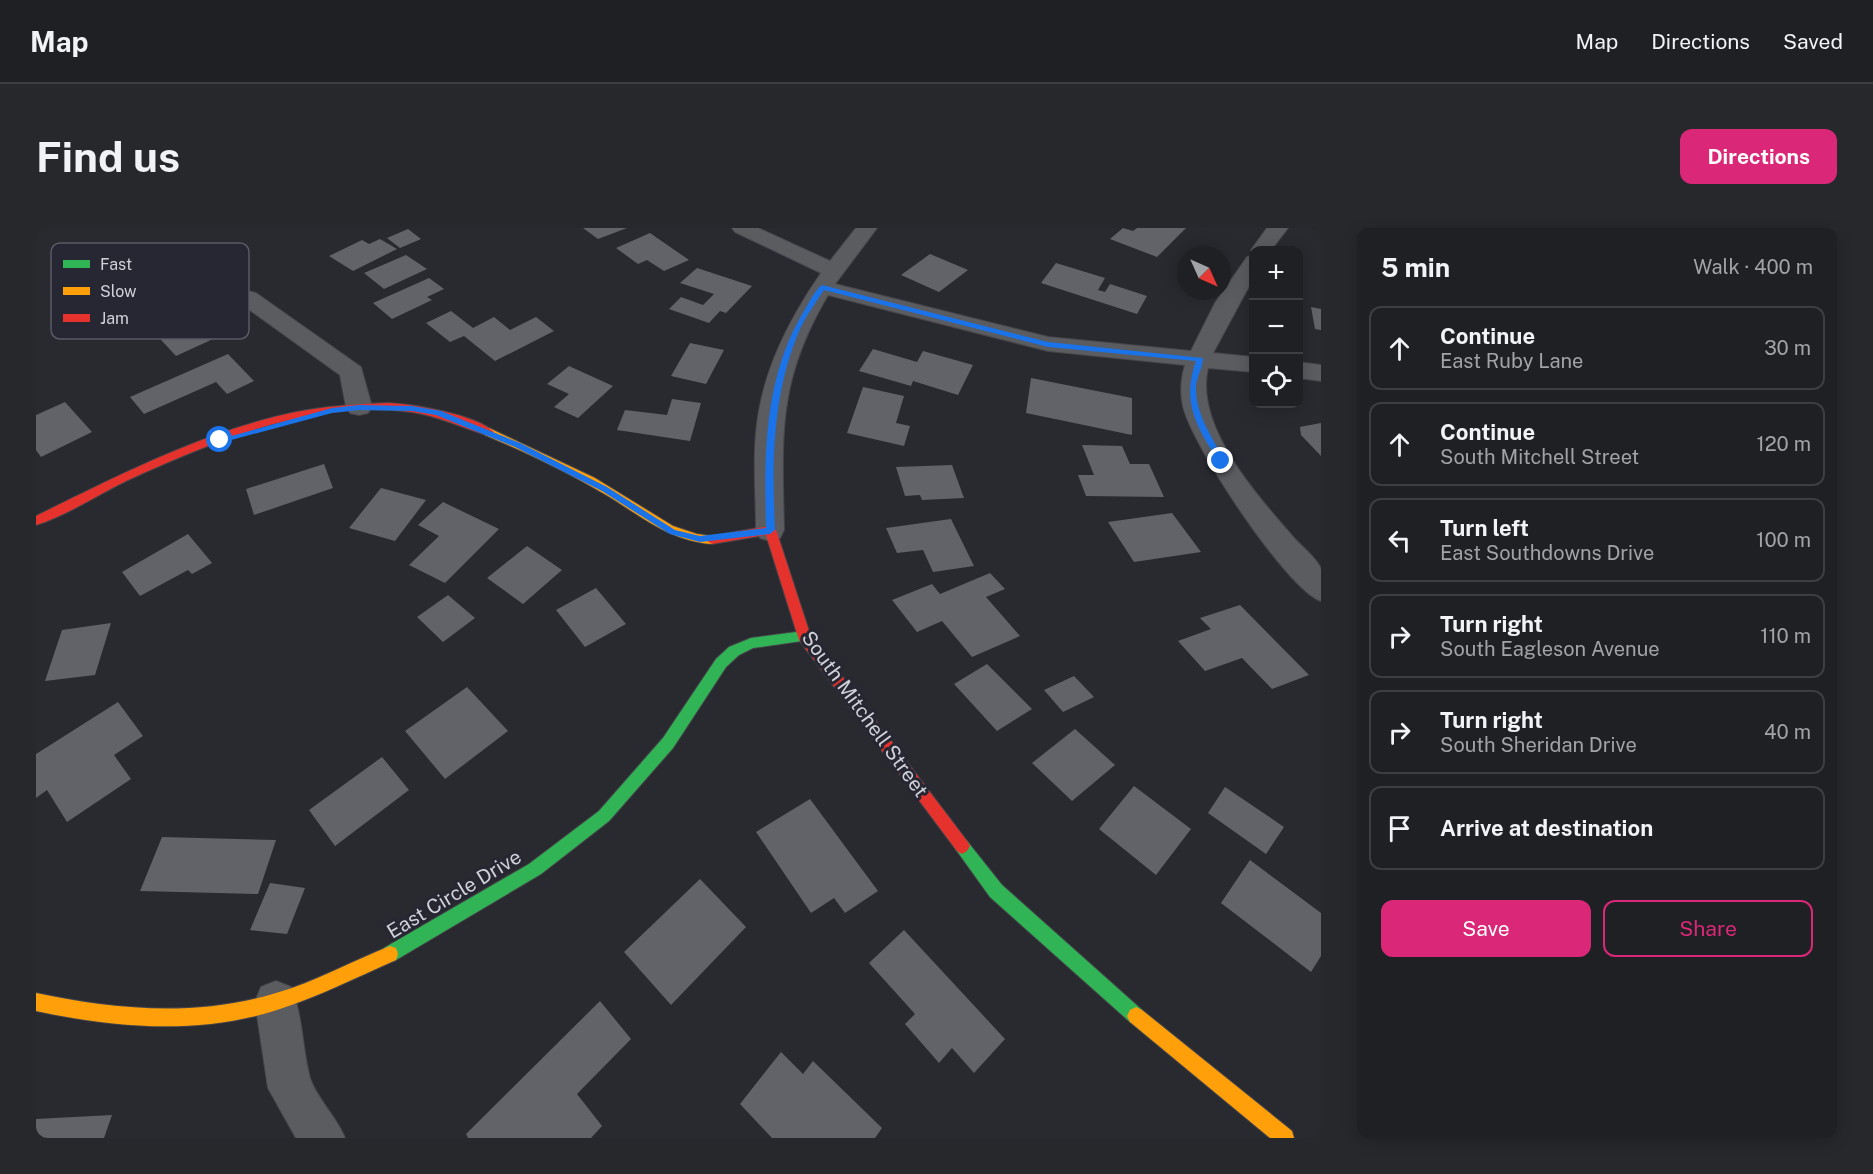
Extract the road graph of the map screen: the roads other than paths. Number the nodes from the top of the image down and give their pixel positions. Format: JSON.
{"nodes":[{"id":1,"x":742,"y":228,"type":"edge"},
{"id":2,"x":867,"y":228,"type":"edge"},
{"id":3,"x":1278,"y":228,"type":"edge"},
{"id":4,"x":1265,"y":246,"type":"edge"},
{"id":5,"x":1249,"y":268,"type":"edge"},
{"id":6,"x":827,"y":278,"type":"junction"},
{"id":7,"x":249,"y":299,"type":"edge"},
{"id":8,"x":1200,"y":360,"type":"junction"},
{"id":9,"x":1249,"y":365,"type":"edge"},
{"id":10,"x":1303,"y":370,"type":"edge"},
{"id":11,"x":1321,"y":372,"type":"edge"},
{"id":12,"x":359,"y":407,"type":"junction"},
{"id":13,"x":36,"y":521,"type":"edge"},
{"id":14,"x":770,"y":530,"type":"junction"},
{"id":15,"x":1321,"y":589,"type":"edge"},
{"id":16,"x":804,"y":636,"type":"junction"},
{"id":17,"x":36,"y":1002,"type":"edge"},
{"id":18,"x":276,"y":1002,"type":"junction"},
{"id":19,"x":321,"y":1138,"type":"edge"},
{"id":20,"x":1285,"y":1138,"type":"edge"}],
"edges":[{"from":1,"to":6,"type":"street"},
{"from":2,"to":6,"type":"street"},
{"from":3,"to":4,"type":"street"},
{"from":5,"to":8,"type":"street"},
{"from":6,"to":8,"type":"street"},
{"from":6,"to":14,"type":"street"},
{"from":7,"to":12,"type":"street"},
{"from":8,"to":9,"type":"street"},
{"from":8,"to":15,"type":"street"},
{"from":10,"to":11,"type":"street"},
{"from":12,"to":13,"type":"street"},
{"from":12,"to":14,"type":"street"},
{"from":14,"to":16,"type":"street","name":"South Mitchell Street"},
{"from":16,"to":18,"type":"street","name":"East Circle Drive"},
{"from":16,"to":20,"type":"street","name":"South Mitchell Street"},
{"from":17,"to":18,"type":"street","name":"East Circle Drive"},
{"from":18,"to":19,"type":"street"}]}
